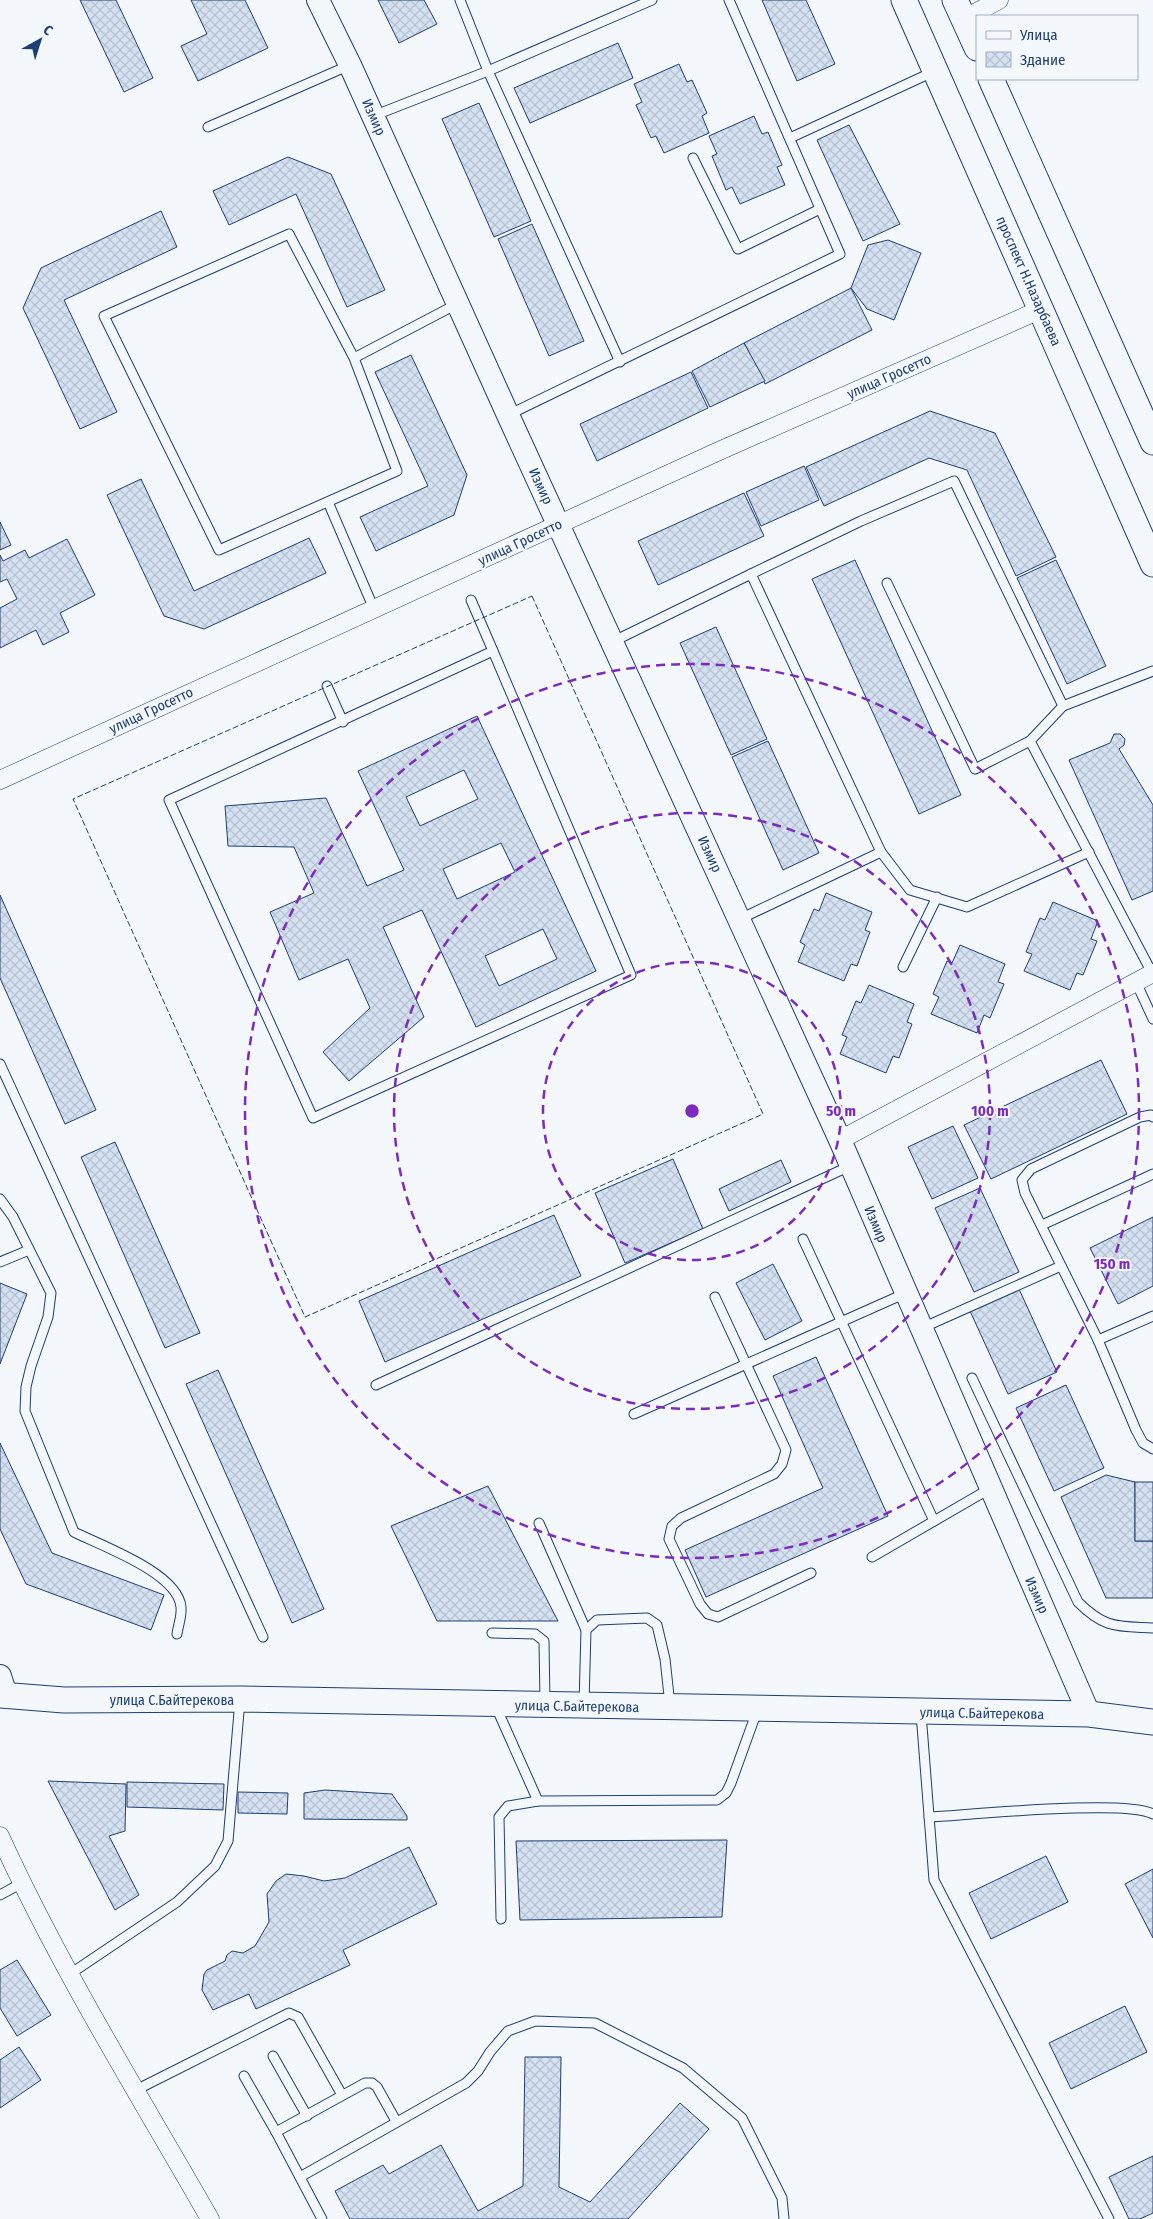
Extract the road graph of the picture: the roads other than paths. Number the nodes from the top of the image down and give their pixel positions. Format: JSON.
{"nodes":[{"id":1,"x":318,"y":0,"type":"edge"},
{"id":2,"x":460,"y":0,"type":"edge"},
{"id":3,"x":652,"y":0,"type":"edge"},
{"id":4,"x":729,"y":0,"type":"edge"},
{"id":5,"x":904,"y":0,"type":"edge"},
{"id":6,"x":999,"y":0,"type":"edge"},
{"id":7,"x":960,"y":10,"type":"edge"},
{"id":8,"x":976,"y":46,"type":"edge"},
{"id":9,"x":350,"y":64,"type":"junction"},
{"id":10,"x":488,"y":71,"type":"junction"},
{"id":11,"x":935,"y":71,"type":"junction"},
{"id":12,"x":990,"y":80,"type":"edge"},
{"id":13,"x":373,"y":116,"type":"junction"},
{"id":14,"x":208,"y":127,"type":"dead end"},
{"id":15,"x":790,"y":138,"type":"junction"},
{"id":16,"x":693,"y":158,"type":"dead end"},
{"id":17,"x":820,"y":208,"type":"junction"},
{"id":18,"x":457,"y":304,"type":"junction"},
{"id":19,"x":1042,"y":310,"type":"junction"},
{"id":20,"x":354,"y":358,"type":"junction"},
{"id":21,"x":620,"y":362,"type":"junction"},
{"id":22,"x":508,"y":416,"type":"junction"},
{"id":23,"x":1153,"y":442,"type":"edge"},
{"id":24,"x":328,"y":502,"type":"junction"},
{"id":25,"x":558,"y":524,"type":"junction"},
{"id":26,"x":1153,"y":564,"type":"edge"},
{"id":27,"x":751,"y":574,"type":"junction"},
{"id":28,"x":887,"y":583,"type":"dead end"},
{"id":29,"x":471,"y":600,"type":"dead end"},
{"id":30,"x":374,"y":609,"type":"junction"},
{"id":31,"x":612,"y":642,"type":"junction"},
{"id":32,"x":493,"y":651,"type":"junction"},
{"id":33,"x":1153,"y":671,"type":"edge"},
{"id":34,"x":327,"y":686,"type":"dead end"},
{"id":35,"x":1063,"y":706,"type":"junction"},
{"id":36,"x":343,"y":722,"type":"junction"},
{"id":37,"x":1030,"y":740,"type":"junction"},
{"id":38,"x":0,"y":780,"type":"edge"},
{"id":39,"x":881,"y":852,"type":"junction"},
{"id":40,"x":1089,"y":852,"type":"junction"},
{"id":41,"x":937,"y":897,"type":"junction"},
{"id":42,"x":739,"y":920,"type":"junction"},
{"id":43,"x":903,"y":967,"type":"dead end"},
{"id":44,"x":1152,"y":973,"type":"edge"},
{"id":45,"x":1136,"y":982,"type":"junction"},
{"id":46,"x":1153,"y":1019,"type":"edge"},
{"id":47,"x":0,"y":1064,"type":"edge"},
{"id":48,"x":1153,"y":1117,"type":"edge"},
{"id":49,"x":840,"y":1140,"type":"junction"},
{"id":50,"x":851,"y":1165,"type":"junction"},
{"id":51,"x":1153,"y":1174,"type":"edge"},
{"id":52,"x":0,"y":1199,"type":"edge"},
{"id":53,"x":1042,"y":1225,"type":"junction"},
{"id":54,"x":803,"y":1239,"type":"dead end"},
{"id":55,"x":29,"y":1250,"type":"junction"},
{"id":56,"x":0,"y":1262,"type":"edge"},
{"id":57,"x":1061,"y":1266,"type":"junction"},
{"id":58,"x":906,"y":1293,"type":"junction"},
{"id":59,"x":715,"y":1298,"type":"dead end"},
{"id":60,"x":1153,"y":1316,"type":"edge"},
{"id":61,"x":841,"y":1322,"type":"junction"},
{"id":62,"x":922,"y":1328,"type":"junction"},
{"id":63,"x":1098,"y":1340,"type":"junction"},
{"id":64,"x":746,"y":1364,"type":"junction"},
{"id":65,"x":972,"y":1378,"type":"dead end"},
{"id":66,"x":376,"y":1385,"type":"dead end"},
{"id":67,"x":634,"y":1414,"type":"dead end"},
{"id":68,"x":1153,"y":1449,"type":"edge"},
{"id":69,"x":991,"y":1488,"type":"junction"},
{"id":70,"x":934,"y":1521,"type":"junction"},
{"id":71,"x":539,"y":1523,"type":"dead end"},
{"id":72,"x":872,"y":1557,"type":"dead end"},
{"id":73,"x":811,"y":1573,"type":"dead end"},
{"id":74,"x":1153,"y":1628,"type":"edge"},
{"id":75,"x":586,"y":1630,"type":"junction"},
{"id":76,"x":492,"y":1633,"type":"dead end"},
{"id":77,"x":177,"y":1634,"type":"dead end"},
{"id":78,"x":263,"y":1637,"type":"dead end"},
{"id":79,"x":2,"y":1689,"type":"edge"},
{"id":80,"x":240,"y":1699,"type":"junction"},
{"id":81,"x":495,"y":1704,"type":"junction"},
{"id":82,"x":545,"y":1705,"type":"junction"},
{"id":83,"x":584,"y":1706,"type":"junction"},
{"id":84,"x":670,"y":1708,"type":"junction"},
{"id":85,"x":758,"y":1710,"type":"junction"},
{"id":86,"x":921,"y":1712,"type":"junction"},
{"id":87,"x":1089,"y":1714,"type":"junction"},
{"id":88,"x":1153,"y":1722,"type":"edge"},
{"id":89,"x":538,"y":1801,"type":"junction"},
{"id":90,"x":1153,"y":1814,"type":"edge"},
{"id":91,"x":929,"y":1817,"type":"junction"},
{"id":92,"x":0,"y":1836,"type":"edge"},
{"id":93,"x":22,"y":1883,"type":"junction"},
{"id":94,"x":0,"y":1895,"type":"edge"},
{"id":95,"x":501,"y":1919,"type":"dead end"},
{"id":96,"x":70,"y":1974,"type":"junction"},
{"id":97,"x":273,"y":2056,"type":"dead end"},
{"id":98,"x":244,"y":2076,"type":"dead end"},
{"id":99,"x":136,"y":2090,"type":"junction"},
{"id":100,"x":342,"y":2095,"type":"junction"},
{"id":101,"x":307,"y":2116,"type":"junction"},
{"id":102,"x":396,"y":2122,"type":"junction"},
{"id":103,"x":276,"y":2132,"type":"junction"},
{"id":104,"x":300,"y":2177,"type":"junction"},
{"id":105,"x":210,"y":2219,"type":"edge"},
{"id":106,"x":322,"y":2219,"type":"edge"},
{"id":107,"x":784,"y":2219,"type":"edge"},
{"id":108,"x":1109,"y":2219,"type":"edge"}],
"edges":[{"from":1,"to":9,"type":"street","name":"Измир"},
{"from":2,"to":10,"type":"lane"},
{"from":3,"to":10,"type":"lane"},
{"from":4,"to":15,"type":"lane"},
{"from":5,"to":11,"type":"main road","name":"проспект Н.Назарбаева"},
{"from":6,"to":7,"type":"street"},
{"from":7,"to":8,"type":"main road"},
{"from":9,"to":13,"type":"street","name":"Измир"},
{"from":9,"to":14,"type":"lane"},
{"from":10,"to":13,"type":"lane"},
{"from":10,"to":21,"type":"lane"},
{"from":11,"to":15,"type":"lane"},
{"from":11,"to":19,"type":"main road","name":"проспект Н.Назарбаева"},
{"from":12,"to":23,"type":"main road"},
{"from":13,"to":18,"type":"street","name":"Измир"},
{"from":15,"to":17,"type":"lane"},
{"from":16,"to":17,"type":"lane"},
{"from":17,"to":21,"type":"lane"},
{"from":18,"to":20,"type":"lane"},
{"from":18,"to":22,"type":"street","name":"Измир"},
{"from":19,"to":25,"type":"street","name":"улица Гросетто"},
{"from":19,"to":26,"type":"main road","name":"проспект Н.Назарбаева"},
{"from":20,"to":24,"type":"lane"},
{"from":20,"to":24,"type":"lane"},
{"from":21,"to":22,"type":"lane"},
{"from":22,"to":25,"type":"street","name":"Измир"},
{"from":24,"to":30,"type":"lane"},
{"from":25,"to":30,"type":"street","name":"улица Гросетто"},
{"from":25,"to":31,"type":"street","name":"Измир"},
{"from":27,"to":31,"type":"lane"},
{"from":27,"to":35,"type":"lane"},
{"from":27,"to":39,"type":"lane"},
{"from":28,"to":37,"type":"lane"},
{"from":29,"to":32,"type":"lane"},
{"from":30,"to":38,"type":"street","name":"улица Гросетто"},
{"from":31,"to":42,"type":"street","name":"Измир"},
{"from":32,"to":36,"type":"lane"},
{"from":32,"to":36,"type":"lane"},
{"from":33,"to":35,"type":"lane"},
{"from":34,"to":36,"type":"lane"},
{"from":35,"to":37,"type":"lane"},
{"from":37,"to":40,"type":"lane"},
{"from":39,"to":41,"type":"lane"},
{"from":39,"to":42,"type":"lane"},
{"from":40,"to":41,"type":"lane"},
{"from":40,"to":44,"type":"lane"},
{"from":41,"to":43,"type":"lane"},
{"from":42,"to":49,"type":"street","name":"Измир"},
{"from":44,"to":45,"type":"street"},
{"from":45,"to":46,"type":"lane"},
{"from":45,"to":49,"type":"street"},
{"from":47,"to":78,"type":"lane"},
{"from":48,"to":53,"type":"lane"},
{"from":49,"to":50,"type":"street","name":"Измир"},
{"from":50,"to":58,"type":"street","name":"Измир"},
{"from":50,"to":66,"type":"lane"},
{"from":51,"to":53,"type":"lane"},
{"from":52,"to":55,"type":"lane"},
{"from":53,"to":57,"type":"lane"},
{"from":54,"to":61,"type":"lane"},
{"from":55,"to":56,"type":"lane"},
{"from":55,"to":77,"type":"lane"},
{"from":57,"to":62,"type":"lane"},
{"from":57,"to":63,"type":"lane"},
{"from":58,"to":61,"type":"lane"},
{"from":58,"to":62,"type":"street","name":"Измир"},
{"from":59,"to":64,"type":"lane"},
{"from":60,"to":63,"type":"lane"},
{"from":61,"to":64,"type":"lane"},
{"from":61,"to":70,"type":"lane"},
{"from":62,"to":69,"type":"street","name":"Измир"},
{"from":63,"to":68,"type":"lane"},
{"from":64,"to":67,"type":"lane"},
{"from":64,"to":73,"type":"lane"},
{"from":65,"to":74,"type":"lane"},
{"from":69,"to":70,"type":"lane"},
{"from":69,"to":87,"type":"street","name":"Измир"},
{"from":70,"to":72,"type":"lane"},
{"from":71,"to":75,"type":"lane"},
{"from":75,"to":83,"type":"lane"},
{"from":75,"to":84,"type":"lane"},
{"from":76,"to":82,"type":"lane"},
{"from":79,"to":80,"type":"main road","name":"улица С.Байтерекова"},
{"from":80,"to":81,"type":"main road","name":"улица С.Байтерекова"},
{"from":80,"to":96,"type":"lane"},
{"from":81,"to":82,"type":"main road","name":"улица С.Байтерекова"},
{"from":81,"to":89,"type":"lane"},
{"from":82,"to":83,"type":"main road","name":"улица С.Байтерекова"},
{"from":83,"to":84,"type":"main road","name":"улица С.Байтерекова"},
{"from":84,"to":85,"type":"main road","name":"улица С.Байтерекова"},
{"from":85,"to":86,"type":"main road","name":"улица С.Байтерекова"},
{"from":85,"to":89,"type":"lane"},
{"from":86,"to":87,"type":"main road","name":"улица С.Байтерекова"},
{"from":86,"to":91,"type":"lane"},
{"from":87,"to":88,"type":"main road","name":"улица С.Байтерекова"},
{"from":89,"to":95,"type":"lane"},
{"from":90,"to":91,"type":"lane"},
{"from":91,"to":108,"type":"lane"},
{"from":92,"to":93,"type":"street"},
{"from":93,"to":94,"type":"lane"},
{"from":93,"to":96,"type":"street"},
{"from":96,"to":99,"type":"street"},
{"from":97,"to":101,"type":"lane"},
{"from":98,"to":103,"type":"lane"},
{"from":99,"to":100,"type":"lane"},
{"from":99,"to":105,"type":"street"},
{"from":100,"to":101,"type":"lane"},
{"from":100,"to":102,"type":"lane"},
{"from":101,"to":103,"type":"lane"},
{"from":102,"to":104,"type":"lane"},
{"from":102,"to":107,"type":"lane"},
{"from":103,"to":104,"type":"lane"},
{"from":104,"to":106,"type":"lane"}]}
